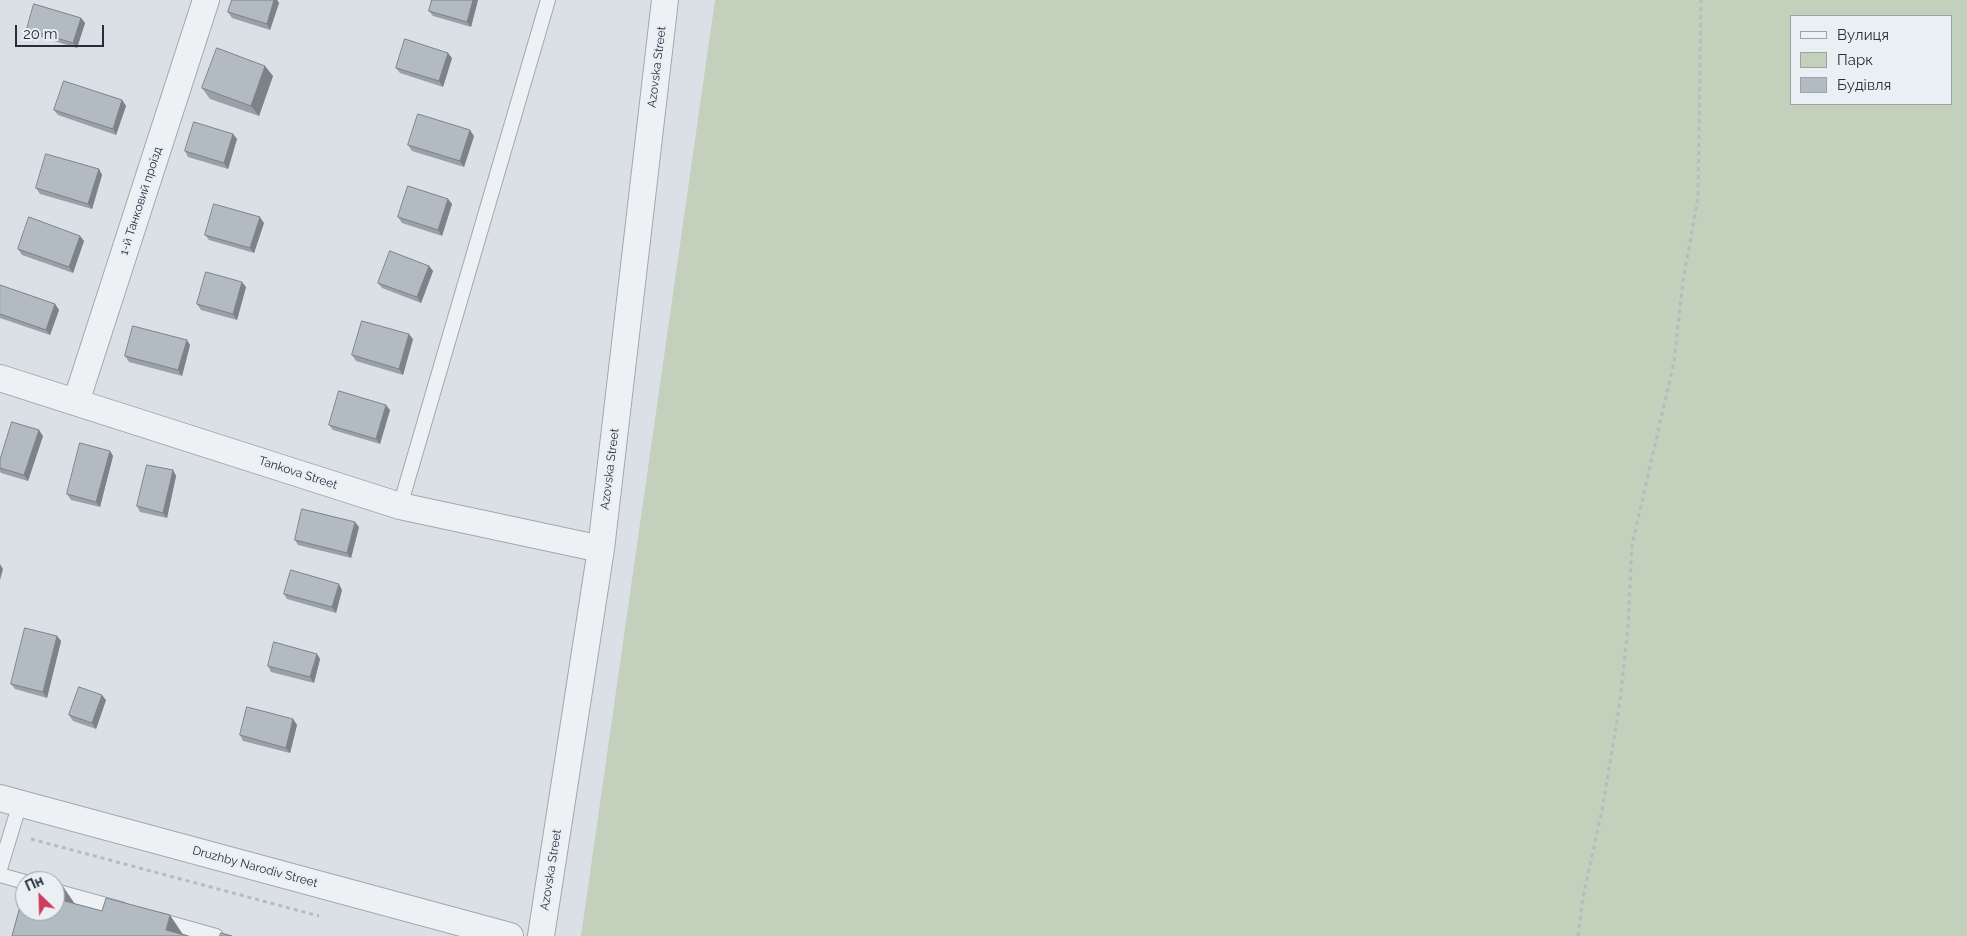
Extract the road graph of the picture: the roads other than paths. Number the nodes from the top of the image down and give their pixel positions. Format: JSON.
{"nodes":[{"id":1,"x":206,"y":0,"type":"edge"},
{"id":2,"x":548,"y":0,"type":"edge"},
{"id":3,"x":665,"y":0,"type":"edge"},
{"id":4,"x":0,"y":378,"type":"edge"},
{"id":5,"x":76,"y":402,"type":"junction"},
{"id":6,"x":400,"y":506,"type":"junction"},
{"id":7,"x":601,"y":549,"type":"junction"},
{"id":8,"x":10,"y":801,"type":"edge"},
{"id":9,"x":0,"y":869,"type":"edge"},
{"id":10,"x":0,"y":875,"type":"edge"},
{"id":11,"x":15,"y":879,"type":"edge"},
{"id":12,"x":65,"y":895,"type":"edge"},
{"id":13,"x":130,"y":912,"type":"edge"},
{"id":14,"x":150,"y":917,"type":"edge"},
{"id":15,"x":216,"y":936,"type":"edge"},
{"id":16,"x":510,"y":936,"type":"edge"},
{"id":17,"x":541,"y":936,"type":"edge"}],
"edges":[{"from":1,"to":5,"type":"street","name":"1-й Танковий проїзд"},
{"from":2,"to":6,"type":"lane"},
{"from":3,"to":7,"type":"street","name":"Azovska Street"},
{"from":4,"to":5,"type":"street","name":"Tankova Street"},
{"from":5,"to":6,"type":"street","name":"Tankova Street"},
{"from":6,"to":7,"type":"street","name":"Tankova Street"},
{"from":7,"to":17,"type":"street","name":"Azovska Street"},
{"from":8,"to":9,"type":"lane"},
{"from":8,"to":16,"type":"street","name":"Druzhby Narodiv Street"},
{"from":10,"to":11,"type":"lane"},
{"from":12,"to":13,"type":"lane"},
{"from":14,"to":15,"type":"lane"}]}
